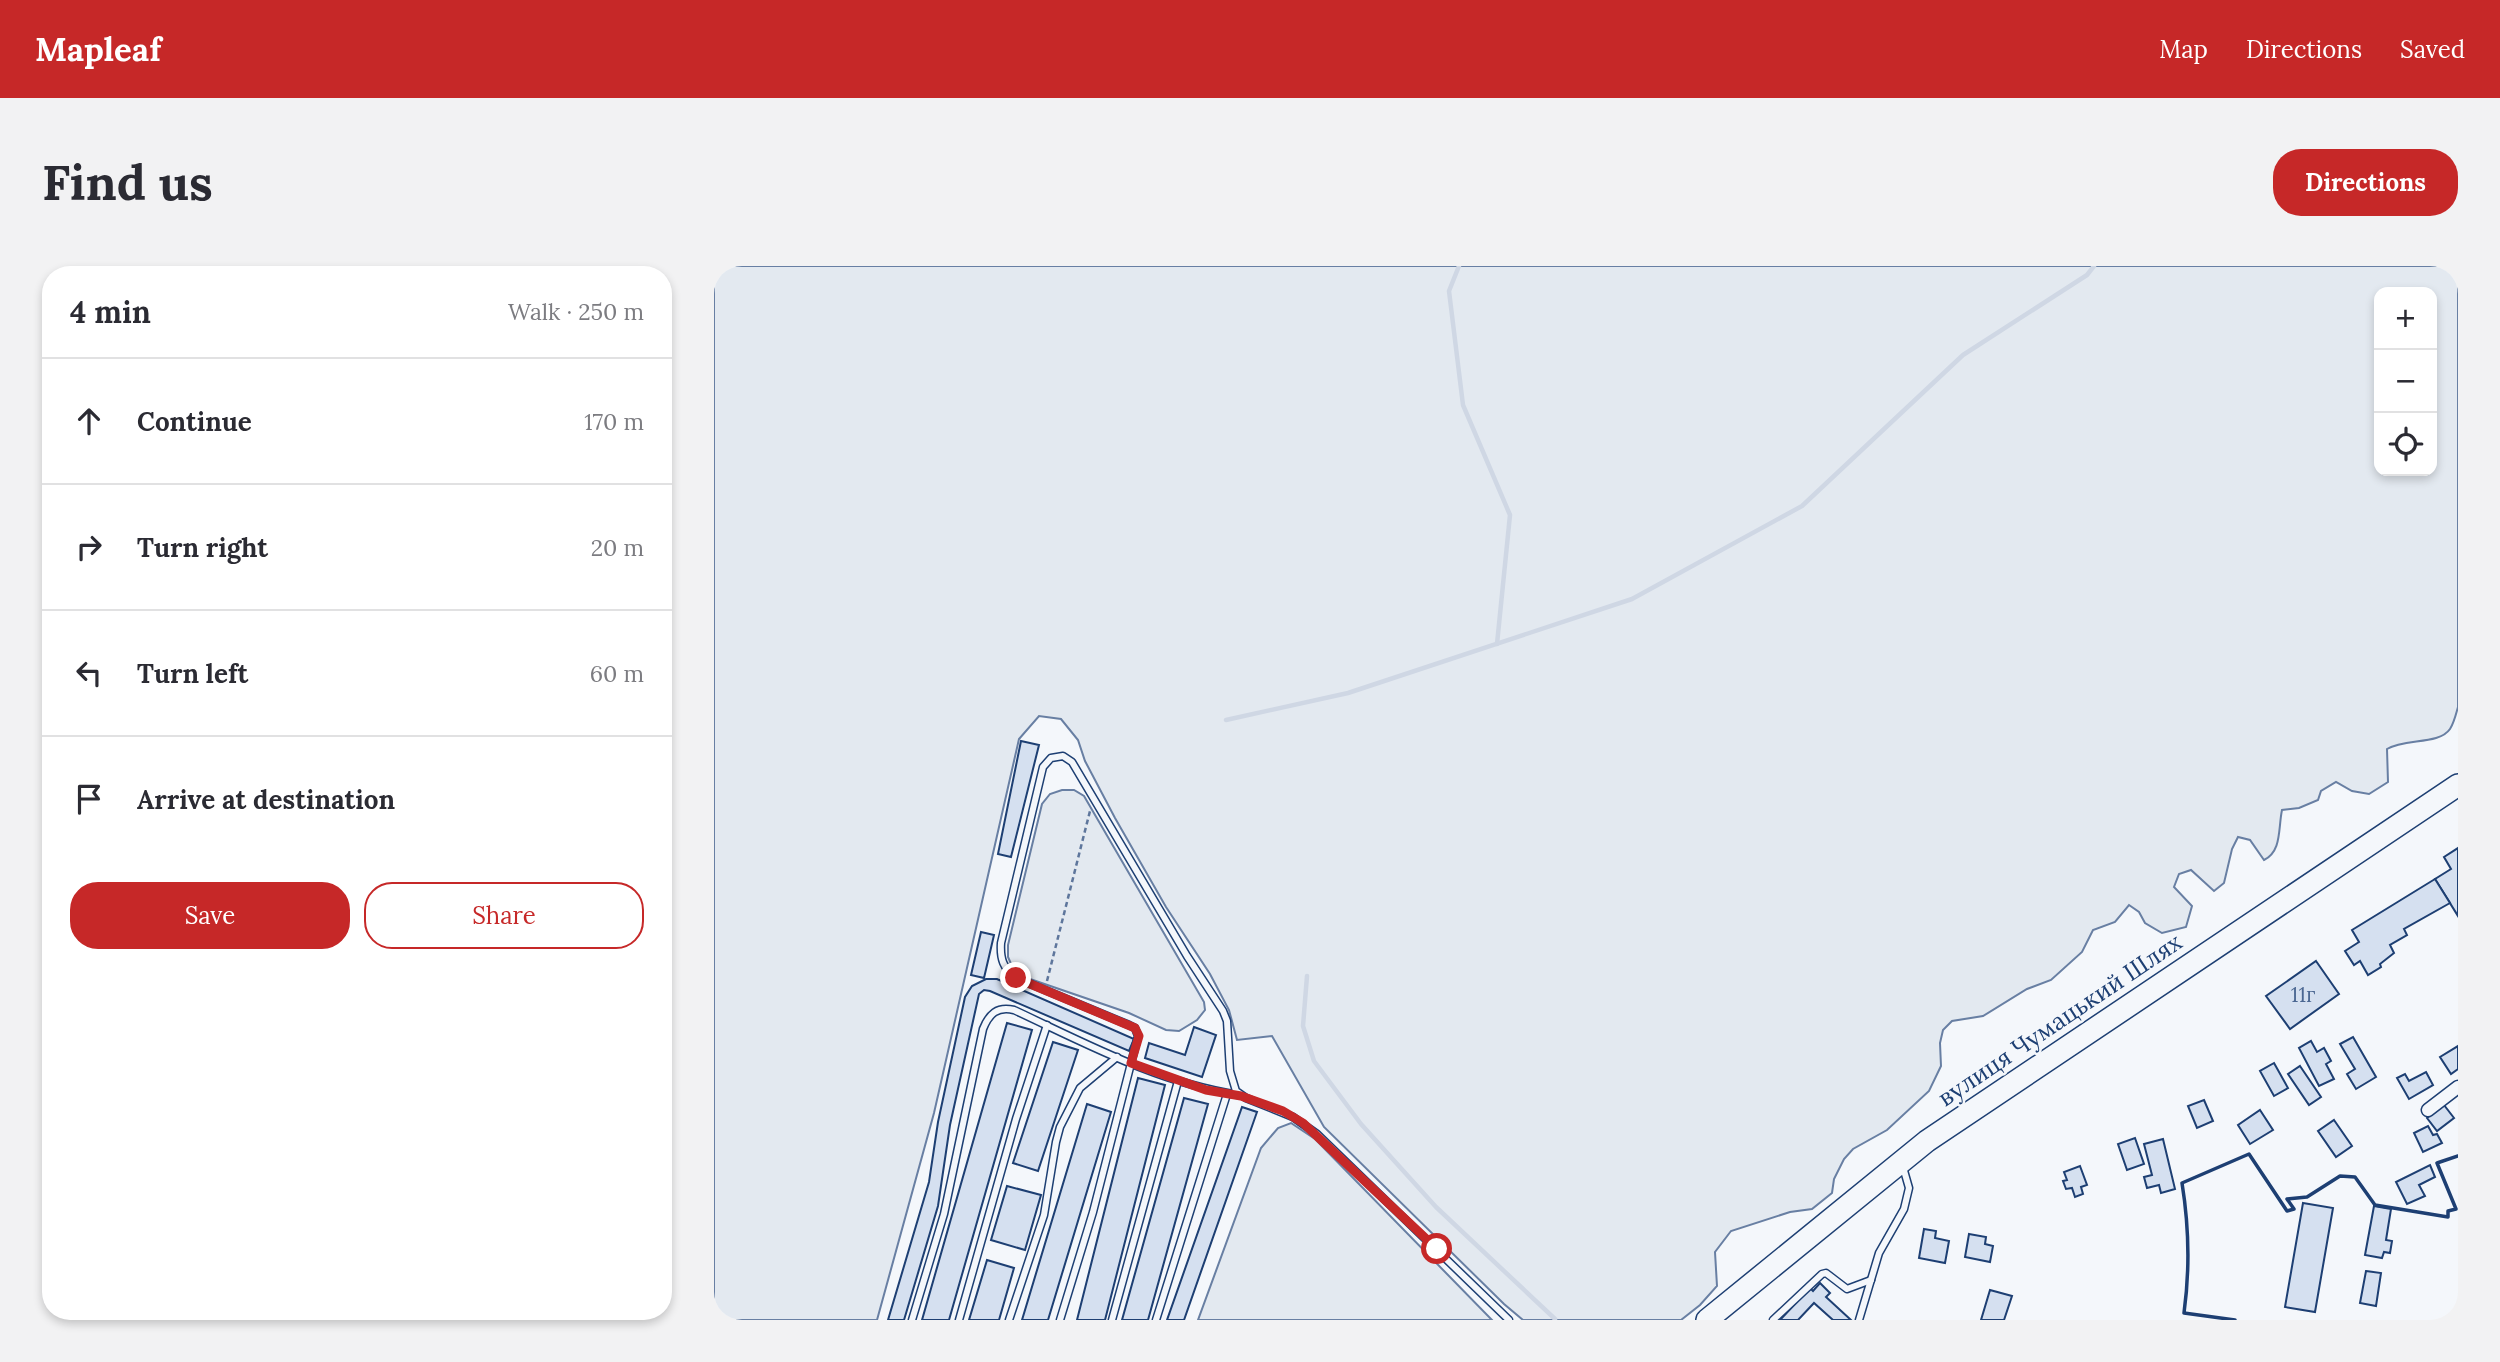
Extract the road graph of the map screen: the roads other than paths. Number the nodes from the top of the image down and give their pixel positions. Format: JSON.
{"nodes":[{"id":1,"x":2458,"y":785,"type":"edge"},
{"id":2,"x":1047,"y":1025,"type":"junction"},
{"id":3,"x":1117,"y":1057,"type":"junction"},
{"id":4,"x":1131,"y":1063,"type":"junction"},
{"id":5,"x":1178,"y":1081,"type":"junction"},
{"id":6,"x":2458,"y":1087,"type":"edge"},
{"id":7,"x":1227,"y":1094,"type":"junction"},
{"id":8,"x":1241,"y":1096,"type":"junction"},
{"id":9,"x":2428,"y":1110,"type":"dead end"},
{"id":10,"x":1901,"y":1161,"type":"junction"},
{"id":11,"x":1871,"y":1280,"type":"junction"},
{"id":12,"x":912,"y":1320,"type":"edge"},
{"id":13,"x":959,"y":1320,"type":"edge"},
{"id":14,"x":1009,"y":1320,"type":"edge"},
{"id":15,"x":1060,"y":1320,"type":"edge"},
{"id":16,"x":1112,"y":1320,"type":"edge"},
{"id":17,"x":1156,"y":1320,"type":"edge"},
{"id":18,"x":1508,"y":1320,"type":"edge"},
{"id":19,"x":1707,"y":1320,"type":"edge"},
{"id":20,"x":1773,"y":1320,"type":"edge"},
{"id":21,"x":1859,"y":1320,"type":"edge"}],
"edges":[{"from":1,"to":10,"type":"highway","name":"вулиця Чумацький Шлях"},
{"from":2,"to":3,"type":"lane"},
{"from":2,"to":12,"type":"lane"},
{"from":2,"to":13,"type":"lane"},
{"from":3,"to":4,"type":"lane"},
{"from":3,"to":14,"type":"lane"},
{"from":4,"to":5,"type":"lane"},
{"from":4,"to":8,"type":"lane"},
{"from":4,"to":15,"type":"lane"},
{"from":5,"to":7,"type":"lane"},
{"from":5,"to":16,"type":"lane"},
{"from":6,"to":9,"type":"street"},
{"from":7,"to":8,"type":"lane"},
{"from":7,"to":17,"type":"lane"},
{"from":8,"to":18,"type":"lane"},
{"from":10,"to":11,"type":"lane"},
{"from":10,"to":19,"type":"highway","name":"вулиця Чумацький Шлях"},
{"from":11,"to":20,"type":"lane"},
{"from":11,"to":21,"type":"lane"}]}
